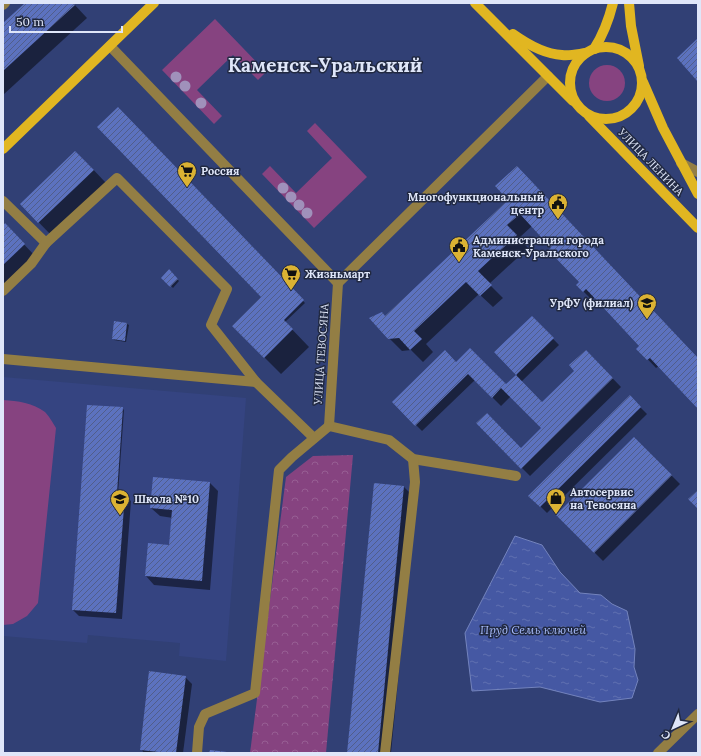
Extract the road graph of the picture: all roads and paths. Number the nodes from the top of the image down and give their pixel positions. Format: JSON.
{"nodes":[{"id":1,"x":154,"y":3,"type":"edge"},
{"id":2,"x":475,"y":3,"type":"edge"},
{"id":3,"x":613,"y":3,"type":"edge"},
{"id":4,"x":629,"y":3,"type":"edge"},
{"id":5,"x":485,"y":13,"type":"junction"},
{"id":6,"x":110,"y":46,"type":"junction"},
{"id":7,"x":590,"y":51,"type":"junction"},
{"id":8,"x":639,"y":68,"type":"junction"},
{"id":9,"x":548,"y":76,"type":"junction"},
{"id":10,"x":642,"y":80,"type":"junction"},
{"id":11,"x":584,"y":111,"type":"junction"},
{"id":12,"x":3,"y":149,"type":"edge"},
{"id":13,"x":681,"y":163,"type":"junction"},
{"id":14,"x":698,"y":172,"type":"edge"},
{"id":15,"x":698,"y":194,"type":"edge"},
{"id":16,"x":3,"y":201,"type":"edge"},
{"id":17,"x":698,"y":228,"type":"edge"},
{"id":18,"x":46,"y":243,"type":"junction"},
{"id":19,"x":338,"y":282,"type":"junction"},
{"id":20,"x":3,"y":291,"type":"edge"},
{"id":21,"x":3,"y":359,"type":"edge"},
{"id":22,"x":256,"y":382,"type":"junction"},
{"id":23,"x":329,"y":426,"type":"junction"},
{"id":24,"x":314,"y":438,"type":"junction"},
{"id":25,"x":413,"y":459,"type":"junction"},
{"id":26,"x":516,"y":476,"type":"dead end"},
{"id":27,"x":698,"y":714,"type":"edge"},
{"id":28,"x":197,"y":753,"type":"edge"},
{"id":29,"x":385,"y":753,"type":"edge"},
{"id":30,"x":658,"y":753,"type":"edge"}],
"edges":[{"from":1,"to":6,"type":"main road"},
{"from":2,"to":5,"type":"main road","name":"УЛИЦА ЛЕНИНА"},
{"from":3,"to":7,"type":"main road"},
{"from":4,"to":8,"type":"main road"},
{"from":5,"to":7,"type":"main road","name":"УЛИЦА ЛЕНИНА"},
{"from":5,"to":9,"type":"main road","name":"УЛИЦА ЛЕНИНА"},
{"from":6,"to":12,"type":"main road"},
{"from":6,"to":19,"type":"street"},
{"from":7,"to":8,"type":"main road"},
{"from":7,"to":11,"type":"main road"},
{"from":8,"to":10,"type":"main road"},
{"from":9,"to":11,"type":"main road","name":"УЛИЦА ЛЕНИНА"},
{"from":9,"to":19,"type":"street"},
{"from":10,"to":11,"type":"main road"},
{"from":10,"to":13,"type":"main road","name":"УЛИЦА ЛЕНИНА"},
{"from":11,"to":17,"type":"main road","name":"УЛИЦА ЛЕНИНА"},
{"from":13,"to":14,"type":"street"},
{"from":13,"to":15,"type":"main road","name":"УЛИЦА ЛЕНИНА"},
{"from":16,"to":18,"type":"street"},
{"from":18,"to":20,"type":"street"},
{"from":18,"to":22,"type":"street"},
{"from":19,"to":23,"type":"street","name":"УЛИЦА ТЕВОСЯНА"},
{"from":21,"to":22,"type":"street"},
{"from":22,"to":24,"type":"street"},
{"from":23,"to":24,"type":"street"},
{"from":23,"to":25,"type":"street"},
{"from":24,"to":28,"type":"street"},
{"from":25,"to":26,"type":"street"},
{"from":25,"to":29,"type":"street"},
{"from":27,"to":30,"type":"street"}]}
